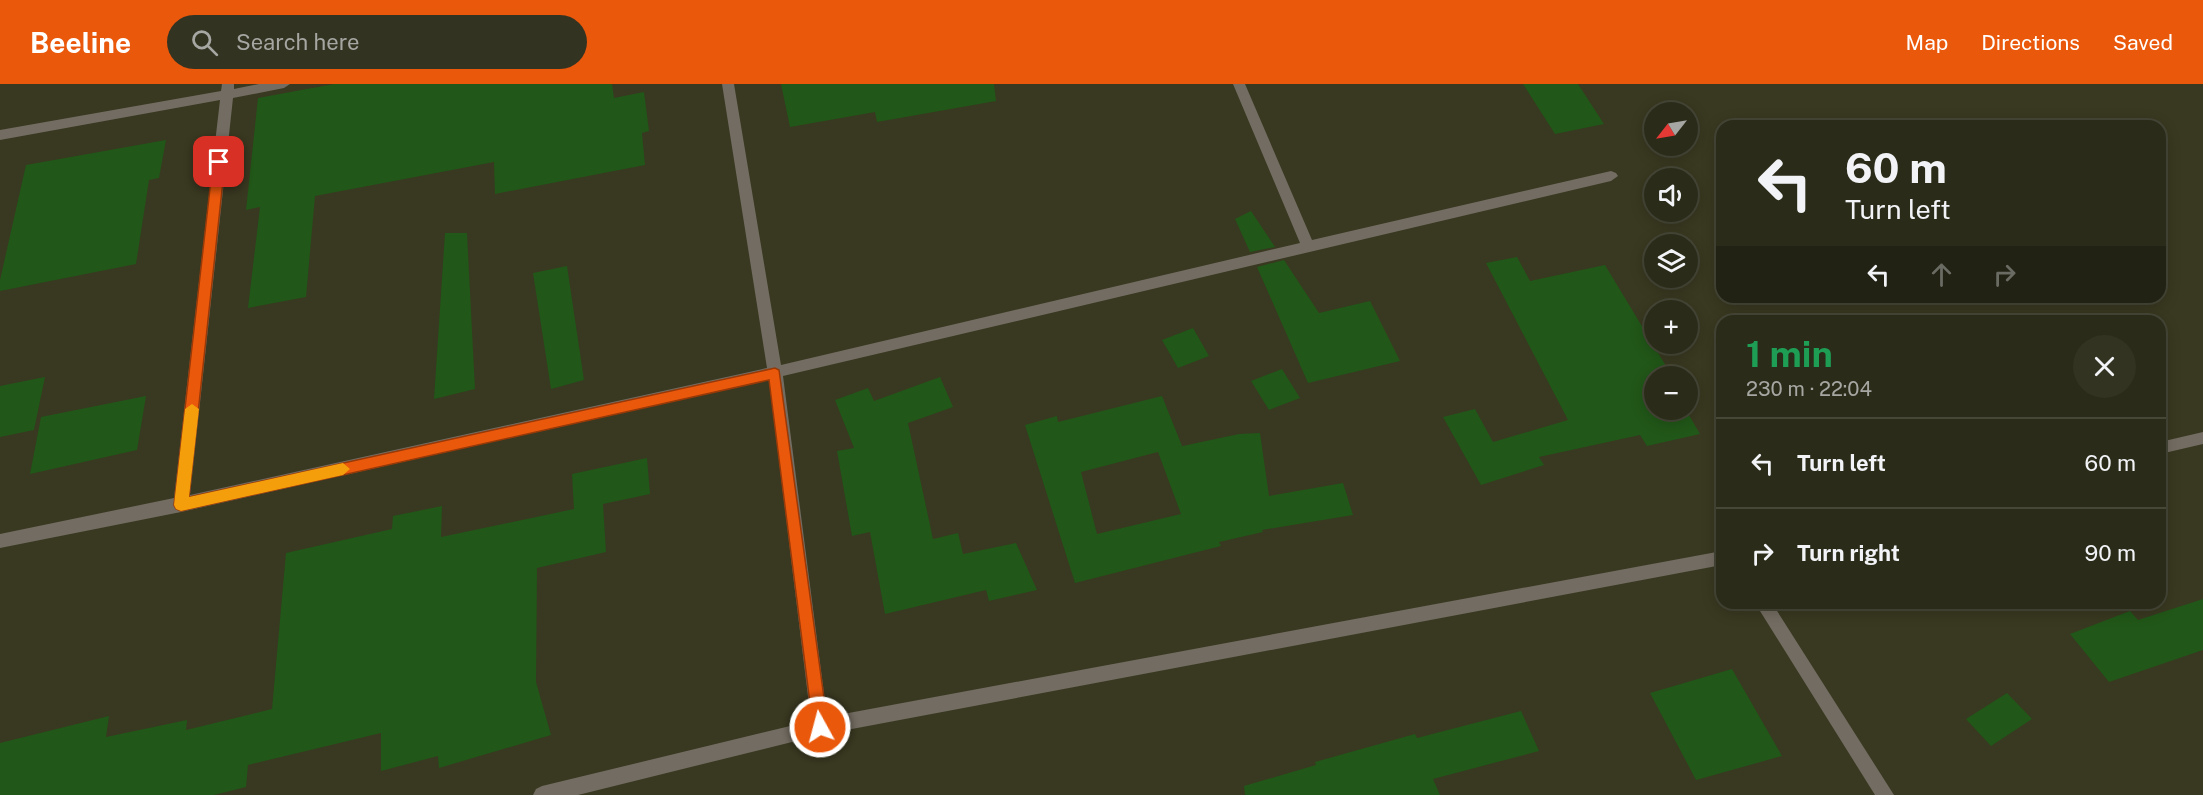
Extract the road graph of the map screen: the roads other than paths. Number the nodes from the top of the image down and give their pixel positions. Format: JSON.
{"nodes":[{"id":1,"x":284,"y":84,"type":"edge"},
{"id":2,"x":728,"y":84,"type":"edge"},
{"id":3,"x":1239,"y":84,"type":"edge"},
{"id":4,"x":227,"y":89,"type":"edge"},
{"id":5,"x":0,"y":135,"type":"edge"},
{"id":6,"x":1611,"y":176,"type":"dead end"},
{"id":7,"x":1308,"y":246,"type":"junction"},
{"id":8,"x":775,"y":374,"type":"junction"},
{"id":9,"x":2203,"y":438,"type":"edge"},
{"id":10,"x":2166,"y":447,"type":"edge"},
{"id":11,"x":181,"y":505,"type":"junction"},
{"id":12,"x":0,"y":542,"type":"edge"},
{"id":13,"x":1716,"y":559,"type":"edge"},
{"id":14,"x":1767,"y":609,"type":"edge"},
{"id":15,"x":820,"y":727,"type":"junction"},
{"id":16,"x":542,"y":795,"type":"edge"},
{"id":17,"x":1885,"y":795,"type":"edge"}],
"edges":[{"from":1,"to":4,"type":"street"},
{"from":2,"to":8,"type":"street"},
{"from":3,"to":7,"type":"street"},
{"from":4,"to":5,"type":"street"},
{"from":4,"to":11,"type":"street"},
{"from":6,"to":7,"type":"street"},
{"from":7,"to":8,"type":"street"},
{"from":8,"to":11,"type":"street"},
{"from":8,"to":15,"type":"street"},
{"from":9,"to":10,"type":"street"},
{"from":11,"to":12,"type":"street"},
{"from":13,"to":15,"type":"street"},
{"from":14,"to":17,"type":"street"},
{"from":15,"to":16,"type":"street"}]}
